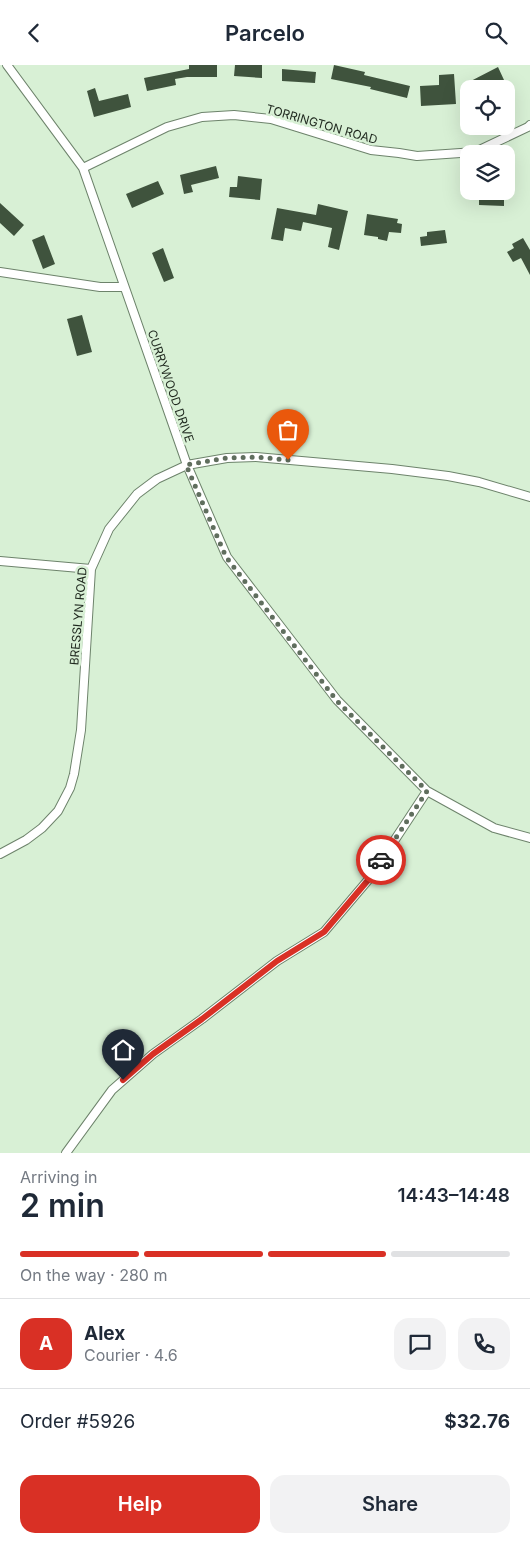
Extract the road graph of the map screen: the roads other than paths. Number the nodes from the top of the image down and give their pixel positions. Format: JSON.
{"nodes":[{"id":1,"x":7,"y":65,"type":"edge"},
{"id":2,"x":529,"y":128,"type":"edge"},
{"id":3,"x":83,"y":168,"type":"junction"},
{"id":4,"x":0,"y":272,"type":"edge"},
{"id":5,"x":124,"y":287,"type":"junction"},
{"id":6,"x":186,"y":465,"type":"junction"},
{"id":7,"x":530,"y":497,"type":"edge"},
{"id":8,"x":0,"y":561,"type":"edge"},
{"id":9,"x":92,"y":569,"type":"junction"},
{"id":10,"x":427,"y":791,"type":"junction"},
{"id":11,"x":530,"y":838,"type":"edge"},
{"id":12,"x":0,"y":855,"type":"edge"},
{"id":13,"x":66,"y":1153,"type":"edge"}],
"edges":[{"from":1,"to":3,"type":"street","name":"CURRYWOOD DRIVE"},
{"from":2,"to":3,"type":"street","name":"TORRINGTON ROAD"},
{"from":3,"to":5,"type":"street","name":"CURRYWOOD DRIVE"},
{"from":4,"to":5,"type":"street"},
{"from":5,"to":6,"type":"street","name":"CURRYWOOD DRIVE"},
{"from":6,"to":7,"type":"street","name":"BRESSLYN ROAD"},
{"from":6,"to":9,"type":"street","name":"BRESSLYN ROAD"},
{"from":6,"to":10,"type":"street","name":"CURRYWOOD DRIVE"},
{"from":8,"to":9,"type":"street"},
{"from":9,"to":12,"type":"street","name":"BRESSLYN ROAD"},
{"from":10,"to":11,"type":"street","name":"CURRYWOOD DRIVE"},
{"from":10,"to":13,"type":"street"}]}
